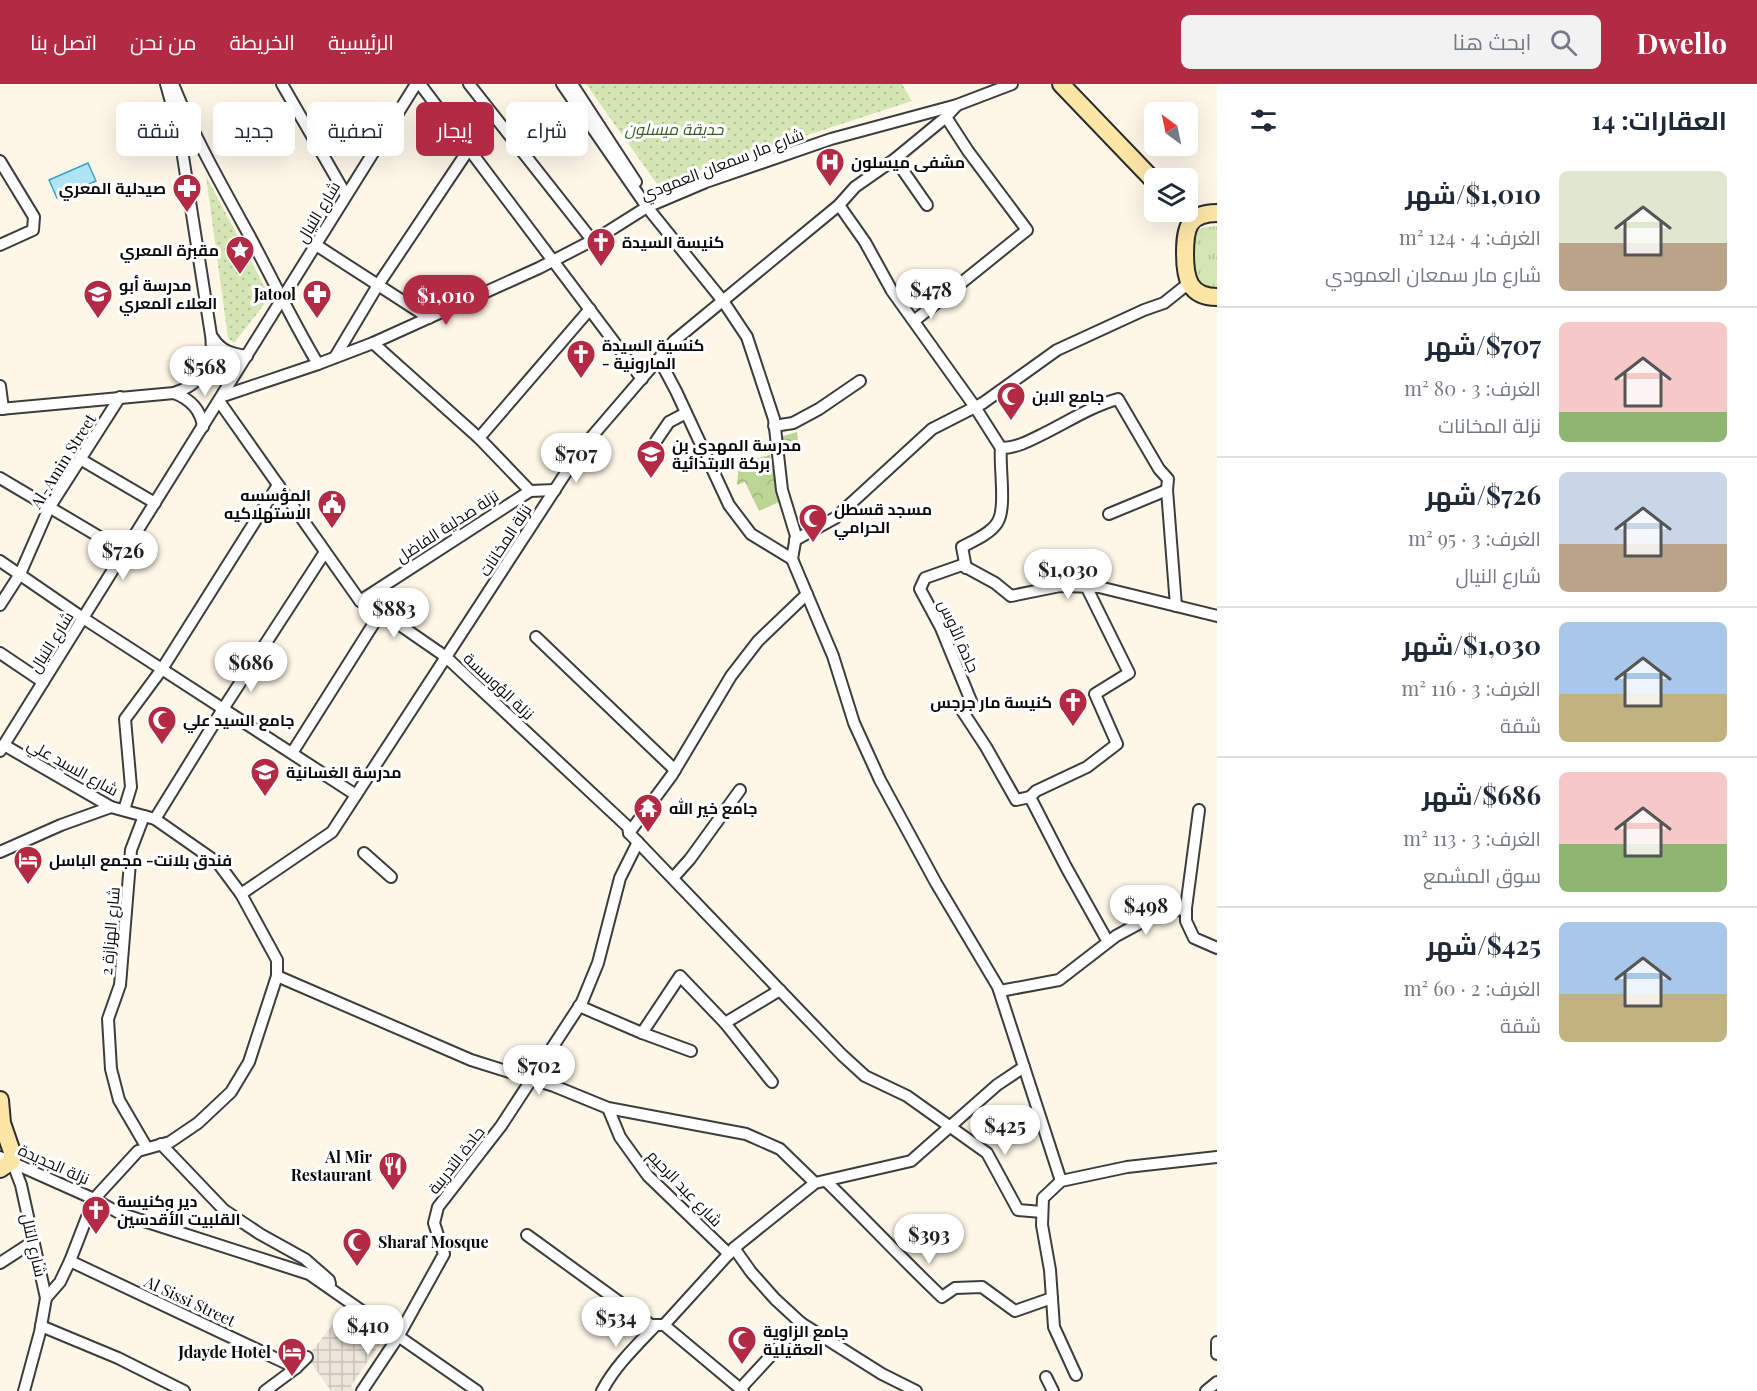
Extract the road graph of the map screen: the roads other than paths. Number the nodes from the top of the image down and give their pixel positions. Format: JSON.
{"nodes":[{"id":1,"x":166,"y":84,"type":"edge"},
{"id":2,"x":173,"y":84,"type":"edge"},
{"id":3,"x":282,"y":84,"type":"edge"},
{"id":4,"x":418,"y":84,"type":"edge"},
{"id":5,"x":469,"y":84,"type":"edge"},
{"id":6,"x":562,"y":84,"type":"edge"},
{"id":7,"x":572,"y":84,"type":"edge"},
{"id":8,"x":1012,"y":84,"type":"edge"},
{"id":9,"x":1061,"y":84,"type":"edge"},
{"id":10,"x":432,"y":102,"type":"edge"},
{"id":11,"x":957,"y":105,"type":"junction"},
{"id":12,"x":946,"y":117,"type":"junction"},
{"id":13,"x":464,"y":156,"type":"edge"},
{"id":14,"x":474,"y":156,"type":"edge"},
{"id":15,"x":895,"y":159,"type":"junction"},
{"id":16,"x":0,"y":161,"type":"edge"},
{"id":17,"x":1144,"y":171,"type":"edge"},
{"id":18,"x":346,"y":195,"type":"junction"},
{"id":19,"x":645,"y":204,"type":"junction"},
{"id":20,"x":839,"y":205,"type":"junction"},
{"id":21,"x":927,"y":205,"type":"dead end"},
{"id":22,"x":1217,"y":213,"type":"edge"},
{"id":23,"x":1198,"y":216,"type":"edge"},
{"id":24,"x":1187,"y":222,"type":"edge"},
{"id":25,"x":592,"y":240,"type":"junction"},
{"id":26,"x":0,"y":245,"type":"edge"},
{"id":27,"x":316,"y":245,"type":"junction"},
{"id":28,"x":554,"y":261,"type":"junction"},
{"id":29,"x":1189,"y":284,"type":"junction"},
{"id":30,"x":378,"y":285,"type":"junction"},
{"id":31,"x":1217,"y":297,"type":"edge"},
{"id":32,"x":282,"y":300,"type":"junction"},
{"id":33,"x":723,"y":301,"type":"junction"},
{"id":34,"x":590,"y":309,"type":"junction"},
{"id":35,"x":429,"y":318,"type":"junction"},
{"id":36,"x":914,"y":321,"type":"junction"},
{"id":37,"x":211,"y":335,"type":"junction"},
{"id":38,"x":373,"y":343,"type":"junction"},
{"id":39,"x":247,"y":356,"type":"junction"},
{"id":40,"x":335,"y":357,"type":"junction"},
{"id":41,"x":659,"y":359,"type":"junction"},
{"id":42,"x":318,"y":364,"type":"junction"},
{"id":43,"x":642,"y":379,"type":"junction"},
{"id":44,"x":860,"y":381,"type":"dead end"},
{"id":45,"x":0,"y":386,"type":"edge"},
{"id":46,"x":174,"y":393,"type":"junction"},
{"id":47,"x":120,"y":397,"type":"junction"},
{"id":48,"x":221,"y":398,"type":"junction"},
{"id":49,"x":975,"y":407,"type":"junction"},
{"id":50,"x":2,"y":409,"type":"edge"},
{"id":51,"x":686,"y":413,"type":"junction"},
{"id":52,"x":774,"y":426,"type":"junction"},
{"id":53,"x":203,"y":427,"type":"junction"},
{"id":54,"x":479,"y":438,"type":"junction"},
{"id":55,"x":656,"y":441,"type":"dead end"},
{"id":56,"x":1001,"y":448,"type":"junction"},
{"id":57,"x":80,"y":459,"type":"junction"},
{"id":58,"x":0,"y":478,"type":"edge"},
{"id":59,"x":278,"y":485,"type":"junction"},
{"id":60,"x":530,"y":490,"type":"junction"},
{"id":61,"x":555,"y":490,"type":"junction"},
{"id":62,"x":1167,"y":490,"type":"junction"},
{"id":63,"x":156,"y":503,"type":"junction"},
{"id":64,"x":49,"y":508,"type":"junction"},
{"id":65,"x":1109,"y":514,"type":"dead end"},
{"id":66,"x":795,"y":540,"type":"junction"},
{"id":67,"x":125,"y":552,"type":"junction"},
{"id":68,"x":325,"y":552,"type":"junction"},
{"id":69,"x":792,"y":559,"type":"junction"},
{"id":70,"x":0,"y":561,"type":"edge"},
{"id":71,"x":966,"y":568,"type":"junction"},
{"id":72,"x":20,"y":574,"type":"junction"},
{"id":73,"x":1086,"y":586,"type":"junction"},
{"id":74,"x":807,"y":594,"type":"junction"},
{"id":75,"x":360,"y":601,"type":"junction"},
{"id":76,"x":0,"y":605,"type":"edge"},
{"id":77,"x":1176,"y":606,"type":"junction"},
{"id":78,"x":381,"y":612,"type":"junction"},
{"id":79,"x":1217,"y":616,"type":"edge"},
{"id":80,"x":83,"y":618,"type":"junction"},
{"id":81,"x":536,"y":637,"type":"dead end"},
{"id":82,"x":0,"y":652,"type":"edge"},
{"id":83,"x":446,"y":657,"type":"junction"},
{"id":84,"x":162,"y":669,"type":"junction"},
{"id":85,"x":43,"y":682,"type":"junction"},
{"id":86,"x":223,"y":709,"type":"junction"},
{"id":87,"x":2,"y":748,"type":"edge"},
{"id":88,"x":292,"y":753,"type":"junction"},
{"id":89,"x":675,"y":770,"type":"junction"},
{"id":90,"x":740,"y":790,"type":"dead end"},
{"id":91,"x":356,"y":795,"type":"junction"},
{"id":92,"x":1030,"y":797,"type":"junction"},
{"id":93,"x":111,"y":807,"type":"junction"},
{"id":94,"x":124,"y":810,"type":"junction"},
{"id":95,"x":1199,"y":810,"type":"dead end"},
{"id":96,"x":149,"y":817,"type":"junction"},
{"id":97,"x":628,"y":830,"type":"junction"},
{"id":98,"x":638,"y":842,"type":"junction"},
{"id":99,"x":0,"y":852,"type":"edge"},
{"id":100,"x":364,"y":853,"type":"dead end"},
{"id":101,"x":391,"y":877,"type":"dead end"},
{"id":102,"x":673,"y":878,"type":"junction"},
{"id":103,"x":241,"y":894,"type":"junction"},
{"id":104,"x":1186,"y":908,"type":"junction"},
{"id":105,"x":1108,"y":942,"type":"junction"},
{"id":106,"x":1217,"y":948,"type":"edge"},
{"id":107,"x":278,"y":976,"type":"junction"},
{"id":108,"x":780,"y":990,"type":"junction"},
{"id":109,"x":1000,"y":991,"type":"junction"},
{"id":110,"x":579,"y":1006,"type":"junction"},
{"id":111,"x":725,"y":1023,"type":"junction"},
{"id":112,"x":642,"y":1033,"type":"junction"},
{"id":113,"x":691,"y":1051,"type":"dead end"},
{"id":114,"x":1024,"y":1067,"type":"junction"},
{"id":115,"x":532,"y":1079,"type":"junction"},
{"id":116,"x":772,"y":1082,"type":"dead end"},
{"id":117,"x":0,"y":1100,"type":"edge"},
{"id":118,"x":608,"y":1108,"type":"junction"},
{"id":119,"x":950,"y":1125,"type":"junction"},
{"id":120,"x":161,"y":1144,"type":"junction"},
{"id":121,"x":147,"y":1148,"type":"junction"},
{"id":122,"x":1217,"y":1157,"type":"edge"},
{"id":123,"x":4,"y":1162,"type":"edge"},
{"id":124,"x":1061,"y":1181,"type":"junction"},
{"id":125,"x":820,"y":1182,"type":"junction"},
{"id":126,"x":94,"y":1199,"type":"junction"},
{"id":127,"x":1042,"y":1212,"type":"junction"},
{"id":128,"x":527,"y":1235,"type":"dead end"},
{"id":129,"x":34,"y":1241,"type":"junction"},
{"id":130,"x":731,"y":1251,"type":"junction"},
{"id":131,"x":70,"y":1261,"type":"junction"},
{"id":132,"x":0,"y":1263,"type":"edge"},
{"id":133,"x":333,"y":1291,"type":"junction"},
{"id":134,"x":46,"y":1298,"type":"junction"},
{"id":135,"x":1052,"y":1298,"type":"junction"},
{"id":136,"x":801,"y":1323,"type":"junction"},
{"id":137,"x":660,"y":1325,"type":"junction"},
{"id":138,"x":41,"y":1326,"type":"junction"},
{"id":139,"x":398,"y":1337,"type":"junction"},
{"id":140,"x":1217,"y":1342,"type":"edge"},
{"id":141,"x":1217,"y":1354,"type":"edge"},
{"id":142,"x":307,"y":1357,"type":"dead end"},
{"id":143,"x":296,"y":1368,"type":"junction"},
{"id":144,"x":1076,"y":1375,"type":"dead end"},
{"id":145,"x":1046,"y":1377,"type":"dead end"},
{"id":146,"x":1217,"y":1382,"type":"edge"},
{"id":147,"x":742,"y":1390,"type":"edge"},
{"id":148,"x":24,"y":1391,"type":"edge"},
{"id":149,"x":184,"y":1391,"type":"edge"},
{"id":150,"x":265,"y":1391,"type":"edge"},
{"id":151,"x":362,"y":1391,"type":"edge"},
{"id":152,"x":477,"y":1391,"type":"edge"},
{"id":153,"x":602,"y":1391,"type":"edge"},
{"id":154,"x":916,"y":1391,"type":"edge"},
{"id":155,"x":1053,"y":1391,"type":"edge"},
{"id":156,"x":1206,"y":1391,"type":"edge"}],
"edges":[{"from":1,"to":37,"type":"street"},
{"from":2,"to":32,"type":"street"},
{"from":3,"to":18,"type":"street"},
{"from":4,"to":10,"type":"street"},
{"from":4,"to":18,"type":"street","name":"شارع النيال"},
{"from":5,"to":25,"type":"street"},
{"from":6,"to":19,"type":"street"},
{"from":7,"to":19,"type":"street"},
{"from":8,"to":11,"type":"street","name":"شارع مار سمعان العمودي"},
{"from":9,"to":17,"type":"main road"},
{"from":11,"to":12,"type":"street","name":"نزلة المخانات"},
{"from":11,"to":19,"type":"street","name":"شارع مار سمعان العمودي"},
{"from":12,"to":15,"type":"street","name":"نزلة المخانات"},
{"from":12,"to":36,"type":"street"},
{"from":13,"to":30,"type":"street"},
{"from":14,"to":28,"type":"street"},
{"from":15,"to":20,"type":"street","name":"نزلة المخانات"},
{"from":15,"to":21,"type":"street"},
{"from":16,"to":26,"type":"street"},
{"from":18,"to":27,"type":"street","name":"شارع النيال"},
{"from":19,"to":25,"type":"street","name":"شارع مار سمعان العمودي"},
{"from":19,"to":33,"type":"street"},
{"from":20,"to":33,"type":"street","name":"نزلة المخانات"},
{"from":20,"to":36,"type":"street"},
{"from":22,"to":23,"type":"main road"},
{"from":24,"to":29,"type":"main road"},
{"from":25,"to":28,"type":"street","name":"شارع مار سمعان العمودي"},
{"from":27,"to":30,"type":"street"},
{"from":27,"to":32,"type":"street","name":"شارع النيال"},
{"from":28,"to":34,"type":"street"},
{"from":28,"to":35,"type":"street","name":"شارع مار سمعان العمودي"},
{"from":29,"to":31,"type":"main road"},
{"from":29,"to":49,"type":"street"},
{"from":30,"to":35,"type":"street"},
{"from":30,"to":40,"type":"street"},
{"from":32,"to":39,"type":"street","name":"شارع النيال"},
{"from":32,"to":42,"type":"street"},
{"from":33,"to":41,"type":"street","name":"نزلة المخانات"},
{"from":33,"to":52,"type":"street"},
{"from":34,"to":43,"type":"street"},
{"from":34,"to":54,"type":"street"},
{"from":35,"to":38,"type":"street","name":"شارع مار سمعان العمودي"},
{"from":36,"to":49,"type":"street"},
{"from":37,"to":39,"type":"street"},
{"from":37,"to":46,"type":"street"},
{"from":38,"to":40,"type":"street","name":"شارع مار سمعان العمودي"},
{"from":38,"to":54,"type":"street"},
{"from":39,"to":48,"type":"street","name":"شارع النيال"},
{"from":40,"to":42,"type":"street","name":"شارع مار سمعان العمودي"},
{"from":41,"to":43,"type":"street","name":"نزلة المخانات"},
{"from":41,"to":51,"type":"street"},
{"from":42,"to":48,"type":"street","name":"شارع مار سمعان العمودي"},
{"from":43,"to":61,"type":"street","name":"نزلة المخانات"},
{"from":44,"to":52,"type":"street"},
{"from":45,"to":50,"type":"street"},
{"from":46,"to":47,"type":"street"},
{"from":46,"to":53,"type":"street"},
{"from":47,"to":50,"type":"street"},
{"from":47,"to":57,"type":"street","name":"Al-Amin Street"},
{"from":48,"to":53,"type":"street","name":"شارع النيال"},
{"from":48,"to":59,"type":"street","name":"نزلة الؤوسسة"},
{"from":49,"to":56,"type":"street"},
{"from":49,"to":66,"type":"street"},
{"from":51,"to":55,"type":"street"},
{"from":51,"to":69,"type":"street"},
{"from":52,"to":66,"type":"street"},
{"from":53,"to":63,"type":"street","name":"شارع النيال"},
{"from":54,"to":60,"type":"street"},
{"from":56,"to":62,"type":"street"},
{"from":56,"to":71,"type":"street"},
{"from":57,"to":63,"type":"street"},
{"from":57,"to":64,"type":"street","name":"Al-Amin Street"},
{"from":58,"to":64,"type":"street"},
{"from":59,"to":68,"type":"street","name":"نزلة الؤوسسة"},
{"from":59,"to":84,"type":"street"},
{"from":60,"to":61,"type":"street"},
{"from":60,"to":75,"type":"street","name":"نزلة صدلية الفاضل"},
{"from":61,"to":83,"type":"street","name":"نزلة المخانات"},
{"from":62,"to":65,"type":"street"},
{"from":62,"to":77,"type":"street"},
{"from":63,"to":67,"type":"street","name":"شارع النيال"},
{"from":64,"to":67,"type":"street"},
{"from":64,"to":72,"type":"street","name":"Al-Amin Street"},
{"from":66,"to":69,"type":"street"},
{"from":67,"to":80,"type":"street","name":"شارع النيال"},
{"from":68,"to":75,"type":"street","name":"نزلة الؤوسسة"},
{"from":68,"to":86,"type":"street","name":"شارع الهزازة 2"},
{"from":69,"to":74,"type":"street"},
{"from":70,"to":72,"type":"street"},
{"from":71,"to":73,"type":"street"},
{"from":71,"to":92,"type":"street","name":"جادة الأوس"},
{"from":72,"to":76,"type":"street","name":"Al-Amin Street"},
{"from":72,"to":80,"type":"street"},
{"from":73,"to":77,"type":"street"},
{"from":73,"to":92,"type":"street"},
{"from":74,"to":89,"type":"street"},
{"from":74,"to":109,"type":"street"},
{"from":75,"to":78,"type":"street","name":"نزلة الؤوسسة"},
{"from":77,"to":79,"type":"street"},
{"from":78,"to":83,"type":"street","name":"نزلة الؤوسسة"},
{"from":78,"to":88,"type":"street"},
{"from":80,"to":84,"type":"street"},
{"from":80,"to":85,"type":"street","name":"شارع النيال"},
{"from":81,"to":89,"type":"street"},
{"from":82,"to":85,"type":"street"},
{"from":83,"to":91,"type":"street","name":"نزلة المخانات"},
{"from":83,"to":97,"type":"street","name":"نزلة الؤوسسة"},
{"from":84,"to":86,"type":"street"},
{"from":84,"to":94,"type":"street"},
{"from":85,"to":87,"type":"street","name":"شارع النيال"},
{"from":86,"to":88,"type":"street"},
{"from":86,"to":96,"type":"street","name":"شارع الهزازة 2"},
{"from":87,"to":93,"type":"street","name":"شارع السيد علي"},
{"from":88,"to":91,"type":"street"},
{"from":89,"to":97,"type":"street"},
{"from":90,"to":102,"type":"street"},
{"from":91,"to":103,"type":"street","name":"نزلة المخانات"},
{"from":92,"to":105,"type":"street"},
{"from":93,"to":94,"type":"street","name":"شارع السيد علي"},
{"from":93,"to":99,"type":"street"},
{"from":94,"to":96,"type":"street","name":"شارع السيد علي"},
{"from":95,"to":104,"type":"street"},
{"from":96,"to":103,"type":"street","name":"شارع السيد علي"},
{"from":96,"to":121,"type":"street","name":"شارع الهزازة 2"},
{"from":97,"to":98,"type":"street","name":"نزلة الؤوسسة"},
{"from":98,"to":102,"type":"street","name":"نزلة الؤوسسة"},
{"from":98,"to":110,"type":"street","name":"جادة التدريبة"},
{"from":100,"to":101,"type":"street"},
{"from":102,"to":108,"type":"street","name":"نزلة الؤوسسة"},
{"from":103,"to":107,"type":"street","name":"شارع السيد علي"},
{"from":104,"to":105,"type":"street"},
{"from":104,"to":106,"type":"street"},
{"from":105,"to":109,"type":"street"},
{"from":107,"to":115,"type":"street"},
{"from":107,"to":120,"type":"street"},
{"from":108,"to":111,"type":"street"},
{"from":108,"to":119,"type":"street","name":"نزلة الؤوسسة"},
{"from":109,"to":114,"type":"street"},
{"from":110,"to":112,"type":"street"},
{"from":110,"to":115,"type":"street","name":"جادة التدريبة"},
{"from":111,"to":112,"type":"street"},
{"from":111,"to":116,"type":"street"},
{"from":112,"to":113,"type":"street"},
{"from":114,"to":119,"type":"street"},
{"from":114,"to":124,"type":"street"},
{"from":115,"to":118,"type":"street"},
{"from":115,"to":139,"type":"street","name":"جادة التدريبة"},
{"from":117,"to":123,"type":"main road","name":"شارع التلل"},
{"from":118,"to":125,"type":"street"},
{"from":118,"to":130,"type":"street","name":"شارع عبد الرحيم"},
{"from":119,"to":125,"type":"street"},
{"from":119,"to":127,"type":"street","name":"نزلة الؤوسسة"},
{"from":120,"to":121,"type":"street"},
{"from":120,"to":133,"type":"street"},
{"from":121,"to":126,"type":"street"},
{"from":122,"to":124,"type":"street"},
{"from":123,"to":126,"type":"street","name":"نزلة الجديدة"},
{"from":123,"to":129,"type":"street","name":"شارع التلل"},
{"from":124,"to":127,"type":"street"},
{"from":125,"to":130,"type":"street"},
{"from":125,"to":135,"type":"street"},
{"from":126,"to":131,"type":"street"},
{"from":126,"to":133,"type":"street","name":"نزلة الجديدة"},
{"from":127,"to":135,"type":"street"},
{"from":128,"to":137,"type":"street"},
{"from":129,"to":132,"type":"street"},
{"from":129,"to":134,"type":"street","name":"شارع التلل"},
{"from":130,"to":136,"type":"street","name":"شارع عبد الرحيم"},
{"from":130,"to":137,"type":"street"},
{"from":131,"to":134,"type":"street"},
{"from":131,"to":143,"type":"street","name":"Al Sissi Street"},
{"from":133,"to":139,"type":"street","name":"نزلة الجديدة"},
{"from":134,"to":138,"type":"street","name":"شارع التلل"},
{"from":135,"to":144,"type":"street"},
{"from":136,"to":147,"type":"street"},
{"from":136,"to":154,"type":"street","name":"شارع عبد الرحيم"},
{"from":137,"to":147,"type":"street"},
{"from":137,"to":153,"type":"street"},
{"from":138,"to":148,"type":"street","name":"شارع التلل"},
{"from":138,"to":149,"type":"street"},
{"from":139,"to":151,"type":"street","name":"جادة التدريبة"},
{"from":139,"to":152,"type":"street","name":"نزلة الجديدة"},
{"from":140,"to":141,"type":"street"},
{"from":142,"to":143,"type":"street"},
{"from":143,"to":150,"type":"street"},
{"from":145,"to":155,"type":"street"},
{"from":146,"to":156,"type":"street"}]}
